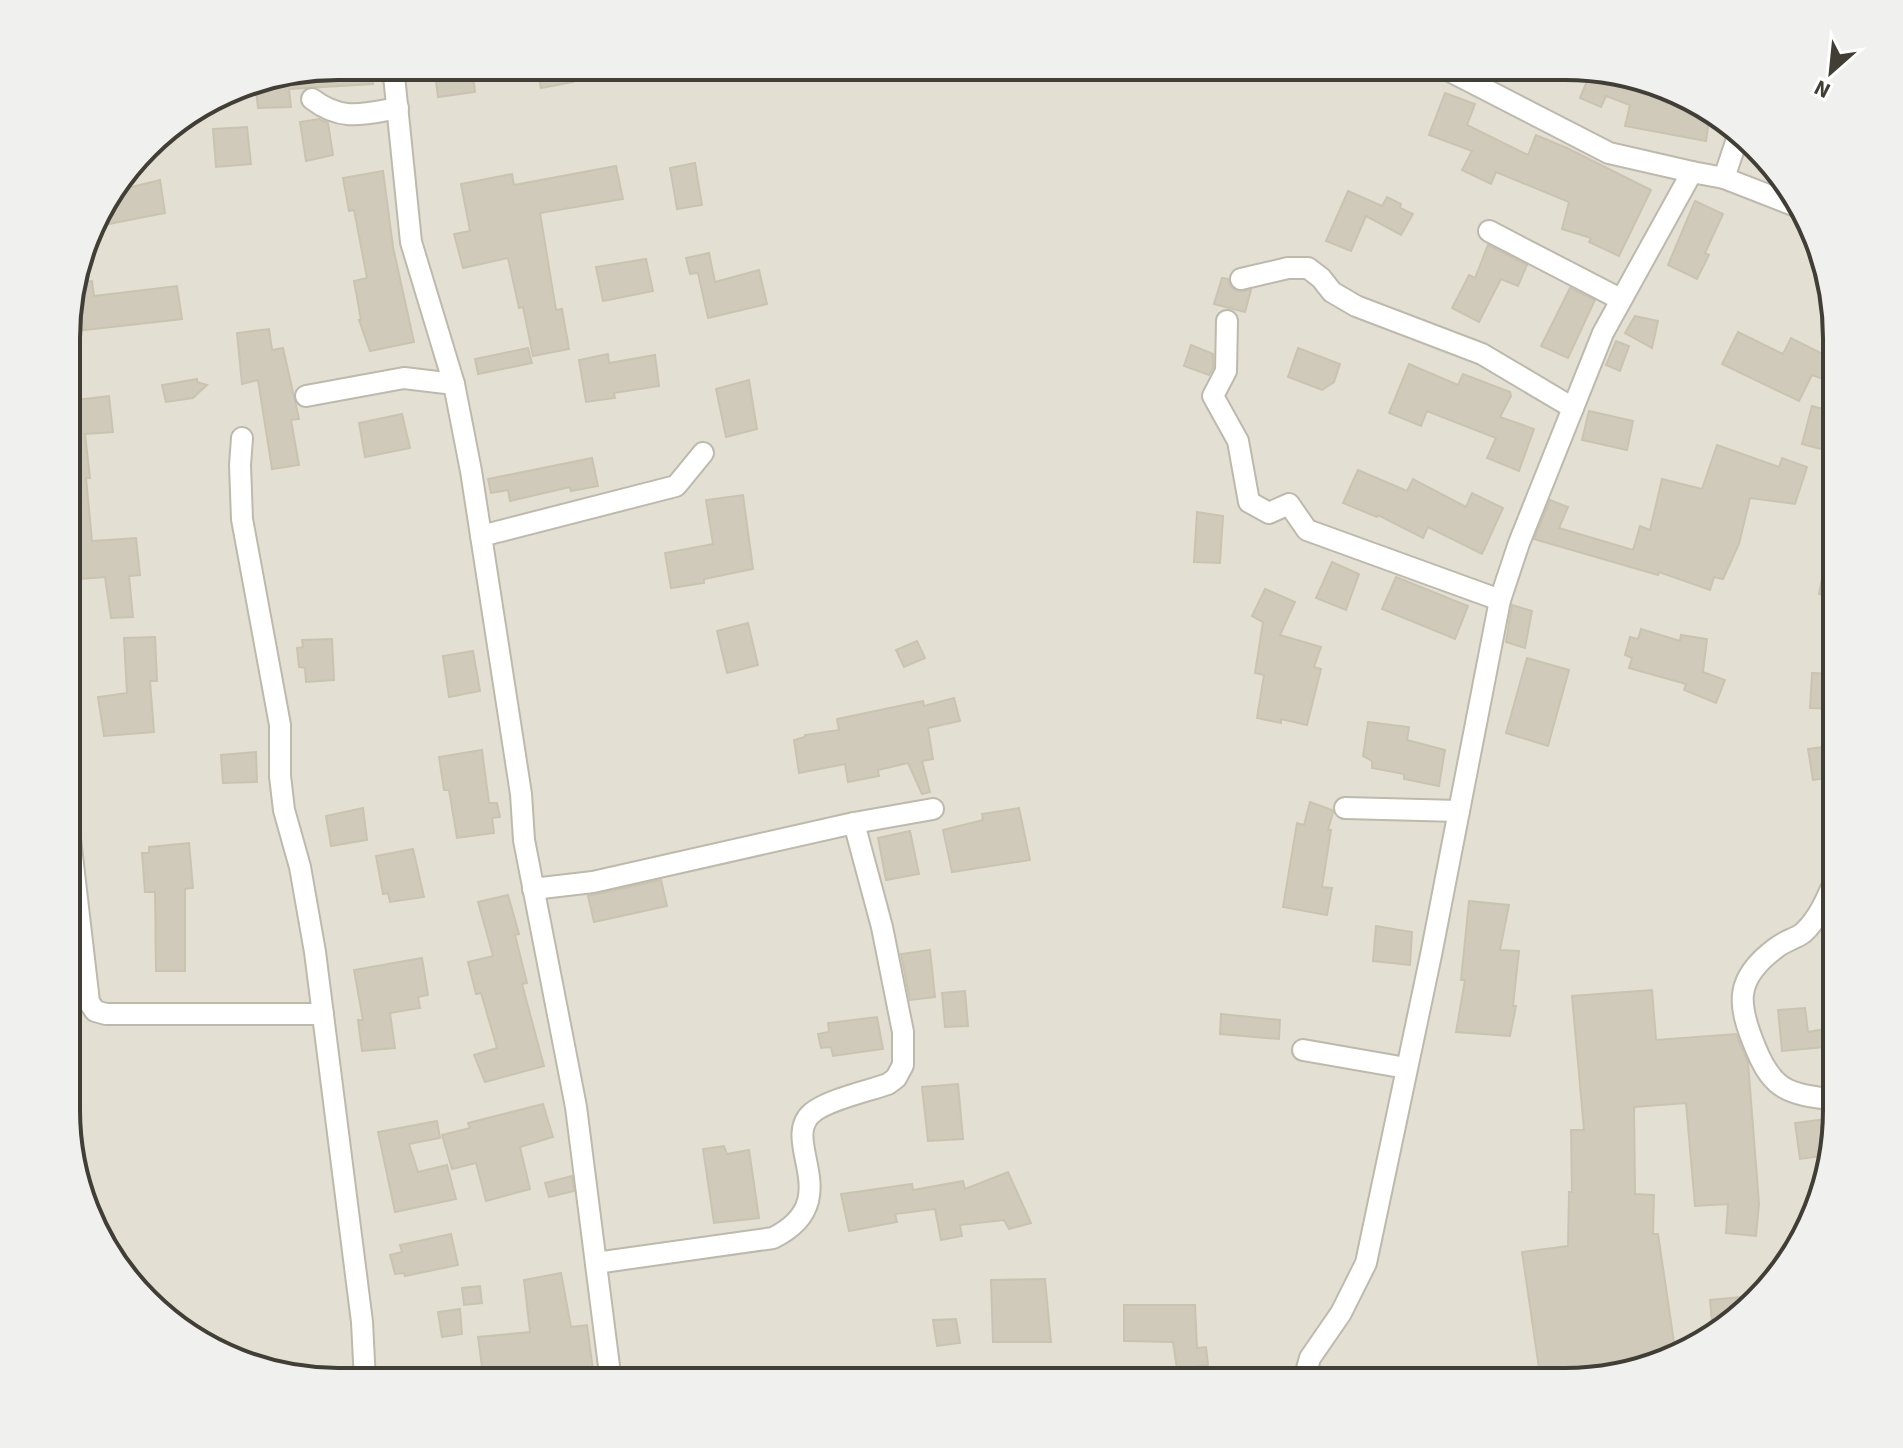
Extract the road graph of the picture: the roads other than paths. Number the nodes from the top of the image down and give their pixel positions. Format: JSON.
{"nodes":[{"id":1,"x":395,"y":81,"type":"edge"},
{"id":2,"x":1469,"y":81,"type":"edge"},
{"id":3,"x":312,"y":99,"type":"dead end"},
{"id":4,"x":398,"y":108,"type":"junction"},
{"id":5,"x":1735,"y":144,"type":"edge"},
{"id":6,"x":1692,"y":172,"type":"junction"},
{"id":7,"x":1724,"y":178,"type":"junction"},
{"id":8,"x":1783,"y":201,"type":"edge"},
{"id":9,"x":1489,"y":231,"type":"dead end"},
{"id":10,"x":1241,"y":279,"type":"dead end"},
{"id":11,"x":1620,"y":299,"type":"junction"},
{"id":12,"x":1227,"y":321,"type":"dead end"},
{"id":13,"x":454,"y":384,"type":"junction"},
{"id":14,"x":306,"y":396,"type":"dead end"},
{"id":15,"x":1573,"y":408,"type":"junction"},
{"id":16,"x":242,"y":438,"type":"dead end"},
{"id":17,"x":703,"y":453,"type":"dead end"},
{"id":18,"x":481,"y":536,"type":"junction"},
{"id":19,"x":1500,"y":600,"type":"junction"},
{"id":20,"x":1345,"y":808,"type":"dead end"},
{"id":21,"x":933,"y":809,"type":"dead end"},
{"id":22,"x":1459,"y":811,"type":"junction"},
{"id":23,"x":854,"y":823,"type":"junction"},
{"id":24,"x":533,"y":889,"type":"junction"},
{"id":25,"x":1822,"y":909,"type":"edge"},
{"id":26,"x":81,"y":931,"type":"edge"},
{"id":27,"x":323,"y":1014,"type":"junction"},
{"id":28,"x":1303,"y":1050,"type":"dead end"},
{"id":29,"x":1406,"y":1068,"type":"junction"},
{"id":30,"x":1822,"y":1097,"type":"edge"},
{"id":31,"x":596,"y":1263,"type":"junction"},
{"id":32,"x":364,"y":1367,"type":"edge"},
{"id":33,"x":609,"y":1367,"type":"edge"},
{"id":34,"x":1309,"y":1368,"type":"edge"}],
"edges":[{"from":1,"to":4,"type":"street"},
{"from":2,"to":6,"type":"street"},
{"from":3,"to":4,"type":"street"},
{"from":4,"to":13,"type":"street"},
{"from":5,"to":7,"type":"street"},
{"from":6,"to":7,"type":"street"},
{"from":6,"to":11,"type":"street"},
{"from":7,"to":8,"type":"street"},
{"from":9,"to":11,"type":"street"},
{"from":10,"to":15,"type":"street"},
{"from":11,"to":15,"type":"street"},
{"from":12,"to":19,"type":"street"},
{"from":13,"to":14,"type":"street"},
{"from":13,"to":18,"type":"street"},
{"from":15,"to":19,"type":"street"},
{"from":16,"to":27,"type":"street"},
{"from":17,"to":18,"type":"street"},
{"from":18,"to":24,"type":"street"},
{"from":19,"to":22,"type":"street"},
{"from":20,"to":22,"type":"street"},
{"from":21,"to":23,"type":"street"},
{"from":22,"to":29,"type":"street"},
{"from":23,"to":24,"type":"street"},
{"from":23,"to":31,"type":"street"},
{"from":24,"to":31,"type":"street"},
{"from":25,"to":30,"type":"street"},
{"from":26,"to":27,"type":"street"},
{"from":27,"to":32,"type":"street"},
{"from":28,"to":29,"type":"street"},
{"from":29,"to":34,"type":"street"},
{"from":31,"to":33,"type":"street"}]}
